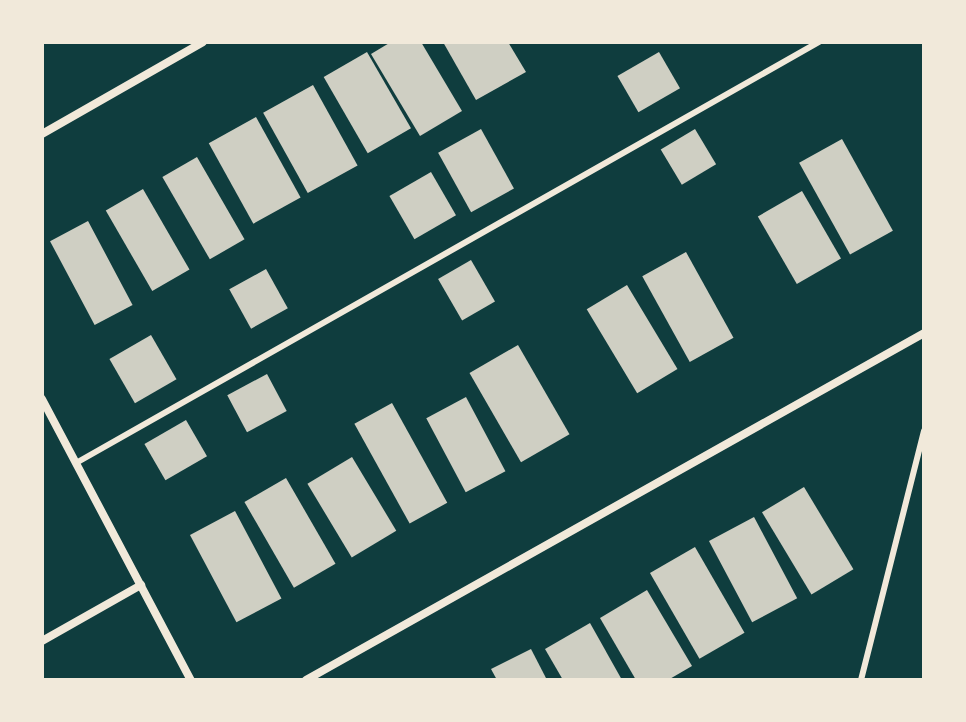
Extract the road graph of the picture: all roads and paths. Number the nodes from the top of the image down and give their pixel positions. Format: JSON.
{"nodes":[{"id":1,"x":203,"y":42,"type":"edge"},
{"id":2,"x":819,"y":42,"type":"edge"},
{"id":3,"x":42,"y":134,"type":"edge"},
{"id":4,"x":924,"y":333,"type":"edge"},
{"id":5,"x":42,"y":399,"type":"edge"},
{"id":6,"x":924,"y":431,"type":"edge"},
{"id":7,"x":76,"y":463,"type":"junction"},
{"id":8,"x":141,"y":585,"type":"junction"},
{"id":9,"x":42,"y":641,"type":"edge"},
{"id":10,"x":191,"y":680,"type":"edge"},
{"id":11,"x":306,"y":680,"type":"edge"},
{"id":12,"x":861,"y":680,"type":"edge"}],
"edges":[{"from":1,"to":3,"type":"street"},
{"from":2,"to":7,"type":"lane"},
{"from":4,"to":11,"type":"street"},
{"from":5,"to":7,"type":"street"},
{"from":6,"to":12,"type":"lane"},
{"from":7,"to":8,"type":"street"},
{"from":8,"to":9,"type":"street"},
{"from":8,"to":10,"type":"street"}]}
